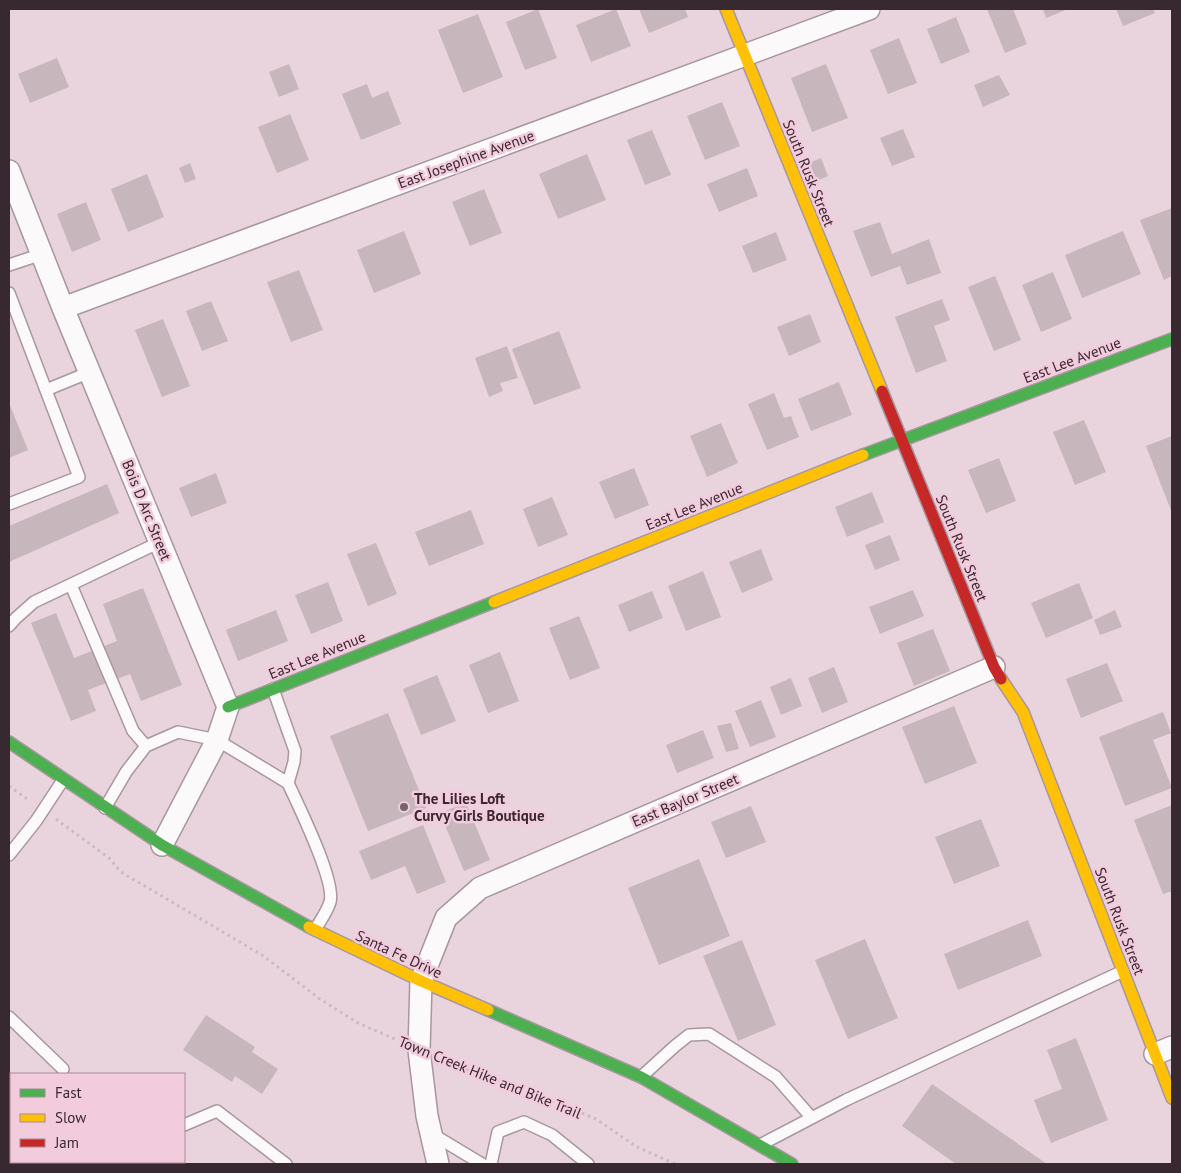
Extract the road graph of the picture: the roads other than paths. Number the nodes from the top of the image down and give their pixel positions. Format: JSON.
{"nodes":[{"id":1,"x":726,"y":9,"type":"edge"},
{"id":2,"x":868,"y":9,"type":"edge"},
{"id":3,"x":744,"y":55,"type":"junction"},
{"id":4,"x":9,"y":171,"type":"edge"},
{"id":5,"x":42,"y":254,"type":"junction"},
{"id":6,"x":9,"y":265,"type":"edge"},
{"id":7,"x":9,"y":293,"type":"edge"},
{"id":8,"x":63,"y":308,"type":"junction"},
{"id":9,"x":1172,"y":338,"type":"edge"},
{"id":10,"x":90,"y":372,"type":"junction"},
{"id":11,"x":46,"y":390,"type":"junction"},
{"id":12,"x":902,"y":440,"type":"junction"},
{"id":13,"x":9,"y":504,"type":"edge"},
{"id":14,"x":160,"y":542,"type":"junction"},
{"id":15,"x":71,"y":585,"type":"junction"},
{"id":16,"x":9,"y":626,"type":"edge"},
{"id":17,"x":994,"y":667,"type":"junction"},
{"id":18,"x":272,"y":689,"type":"junction"},
{"id":19,"x":228,"y":707,"type":"junction"},
{"id":20,"x":217,"y":740,"type":"junction"},
{"id":21,"x":9,"y":742,"type":"edge"},
{"id":22,"x":146,"y":746,"type":"junction"},
{"id":23,"x":63,"y":780,"type":"junction"},
{"id":24,"x":288,"y":783,"type":"junction"},
{"id":25,"x":105,"y":808,"type":"junction"},
{"id":26,"x":162,"y":844,"type":"junction"},
{"id":27,"x":9,"y":855,"type":"edge"},
{"id":28,"x":315,"y":930,"type":"junction"},
{"id":29,"x":1123,"y":971,"type":"junction"},
{"id":30,"x":422,"y":981,"type":"junction"},
{"id":31,"x":9,"y":1017,"type":"edge"},
{"id":32,"x":1164,"y":1051,"type":"edge"},
{"id":33,"x":63,"y":1069,"type":"dead end"},
{"id":34,"x":641,"y":1078,"type":"junction"},
{"id":35,"x":1172,"y":1098,"type":"edge"},
{"id":36,"x":811,"y":1117,"type":"junction"},
{"id":37,"x":185,"y":1125,"type":"edge"},
{"id":38,"x":431,"y":1134,"type":"junction"},
{"id":39,"x":760,"y":1145,"type":"junction"},
{"id":40,"x":280,"y":1163,"type":"edge"},
{"id":41,"x":438,"y":1164,"type":"edge"},
{"id":42,"x":482,"y":1164,"type":"edge"},
{"id":43,"x":491,"y":1164,"type":"edge"},
{"id":44,"x":588,"y":1164,"type":"edge"},
{"id":45,"x":792,"y":1164,"type":"edge"}],
"edges":[{"from":1,"to":3,"type":"street","name":"South Rusk Street"},
{"from":2,"to":3,"type":"street","name":"East Josephine Avenue"},
{"from":3,"to":8,"type":"street","name":"East Josephine Avenue"},
{"from":3,"to":12,"type":"street","name":"South Rusk Street"},
{"from":4,"to":5,"type":"street","name":"Bois D Arc Street"},
{"from":5,"to":6,"type":"lane"},
{"from":5,"to":8,"type":"street","name":"Bois D Arc Street"},
{"from":7,"to":11,"type":"lane"},
{"from":8,"to":10,"type":"street","name":"Bois D Arc Street"},
{"from":9,"to":12,"type":"street","name":"East Lee Avenue"},
{"from":10,"to":11,"type":"lane"},
{"from":10,"to":14,"type":"street","name":"Bois D Arc Street"},
{"from":11,"to":13,"type":"lane"},
{"from":12,"to":17,"type":"street","name":"South Rusk Street"},
{"from":12,"to":18,"type":"street","name":"East Lee Avenue"},
{"from":14,"to":15,"type":"lane"},
{"from":14,"to":19,"type":"street","name":"Bois D Arc Street"},
{"from":15,"to":16,"type":"lane"},
{"from":15,"to":22,"type":"lane"},
{"from":17,"to":29,"type":"street","name":"South Rusk Street"},
{"from":17,"to":30,"type":"street","name":"East Baylor Street"},
{"from":18,"to":19,"type":"street","name":"East Lee Avenue"},
{"from":18,"to":24,"type":"lane"},
{"from":19,"to":20,"type":"street"},
{"from":20,"to":22,"type":"lane"},
{"from":20,"to":24,"type":"lane"},
{"from":20,"to":26,"type":"street"},
{"from":21,"to":23,"type":"street","name":"Santa Fe Drive"},
{"from":22,"to":25,"type":"lane"},
{"from":23,"to":25,"type":"street","name":"Santa Fe Drive"},
{"from":23,"to":27,"type":"lane"},
{"from":24,"to":28,"type":"lane"},
{"from":25,"to":26,"type":"street","name":"Santa Fe Drive"},
{"from":26,"to":28,"type":"street","name":"Santa Fe Drive"},
{"from":28,"to":30,"type":"street","name":"Santa Fe Drive"},
{"from":29,"to":32,"type":"street","name":"South Rusk Street"},
{"from":29,"to":36,"type":"lane"},
{"from":30,"to":34,"type":"street","name":"Santa Fe Drive"},
{"from":30,"to":38,"type":"street"},
{"from":31,"to":33,"type":"lane"},
{"from":32,"to":35,"type":"street","name":"South Rusk Street"},
{"from":34,"to":36,"type":"lane"},
{"from":34,"to":39,"type":"street","name":"Santa Fe Drive"},
{"from":36,"to":39,"type":"lane"},
{"from":37,"to":40,"type":"lane"},
{"from":38,"to":41,"type":"street"},
{"from":38,"to":42,"type":"lane"},
{"from":39,"to":45,"type":"street","name":"Santa Fe Drive"},
{"from":43,"to":44,"type":"lane"}]}
